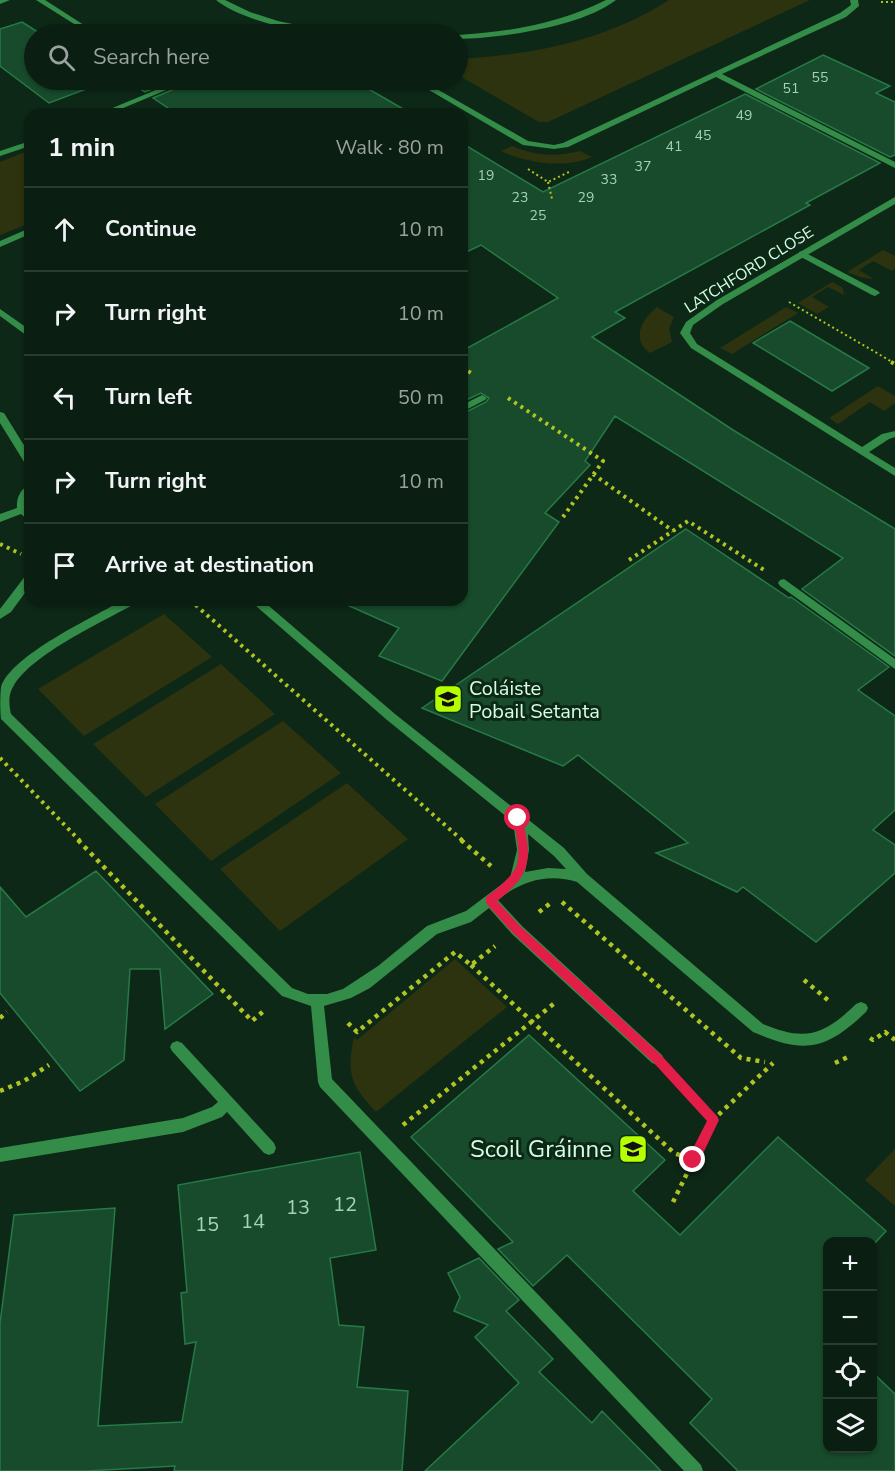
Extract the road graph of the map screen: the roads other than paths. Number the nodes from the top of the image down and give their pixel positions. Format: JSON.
{"nodes":[{"id":1,"x":6,"y":0,"type":"edge"},
{"id":2,"x":40,"y":0,"type":"edge"},
{"id":3,"x":220,"y":0,"type":"edge"},
{"id":4,"x":612,"y":0,"type":"edge"},
{"id":5,"x":854,"y":0,"type":"edge"},
{"id":6,"x":0,"y":2,"type":"edge"},
{"id":7,"x":78,"y":24,"type":"edge"},
{"id":8,"x":274,"y":24,"type":"edge"},
{"id":9,"x":468,"y":36,"type":"edge"},
{"id":10,"x":717,"y":75,"type":"junction"},
{"id":11,"x":156,"y":90,"type":"edge"},
{"id":12,"x":433,"y":90,"type":"edge"},
{"id":13,"x":124,"y":108,"type":"edge"},
{"id":14,"x":464,"y":108,"type":"edge"},
{"id":15,"x":468,"y":110,"type":"edge"},
{"id":16,"x":24,"y":145,"type":"edge"},
{"id":17,"x":0,"y":154,"type":"edge"},
{"id":18,"x":895,"y":165,"type":"edge"},
{"id":19,"x":895,"y":200,"type":"edge"},
{"id":20,"x":24,"y":234,"type":"edge"},
{"id":21,"x":0,"y":244,"type":"edge"},
{"id":22,"x":802,"y":254,"type":"junction"},
{"id":23,"x":875,"y":293,"type":"dead end"},
{"id":24,"x":0,"y":312,"type":"edge"},
{"id":25,"x":24,"y":331,"type":"edge"},
{"id":26,"x":482,"y":398,"type":"dead end"},
{"id":27,"x":468,"y":406,"type":"edge"},
{"id":28,"x":0,"y":415,"type":"edge"},
{"id":29,"x":895,"y":434,"type":"edge"},
{"id":30,"x":862,"y":452,"type":"junction"},
{"id":31,"x":24,"y":453,"type":"edge"},
{"id":32,"x":895,"y":473,"type":"edge"},
{"id":33,"x":24,"y":514,"type":"edge"},
{"id":34,"x":0,"y":518,"type":"edge"},
{"id":35,"x":784,"y":583,"type":"road end"},
{"id":36,"x":24,"y":586,"type":"edge"},
{"id":37,"x":122,"y":606,"type":"edge"},
{"id":38,"x":262,"y":606,"type":"edge"},
{"id":39,"x":0,"y":615,"type":"edge"},
{"id":40,"x":895,"y":665,"type":"edge"},
{"id":41,"x":518,"y":818,"type":"junction"},
{"id":42,"x":582,"y":878,"type":"junction"},
{"id":43,"x":513,"y":883,"type":"junction"},
{"id":44,"x":490,"y":900,"type":"junction"},
{"id":45,"x":317,"y":1001,"type":"junction"},
{"id":46,"x":861,"y":1008,"type":"dead end"},
{"id":47,"x":177,"y":1047,"type":"dead end"},
{"id":48,"x":657,"y":1059,"type":"road end"},
{"id":49,"x":227,"y":1102,"type":"junction"},
{"id":50,"x":269,"y":1148,"type":"dead end"},
{"id":51,"x":0,"y":1155,"type":"edge"},
{"id":52,"x":695,"y":1471,"type":"edge"}],
"edges":[{"from":1,"to":6,"type":"street"},
{"from":2,"to":7,"type":"street"},
{"from":3,"to":8,"type":"street"},
{"from":4,"to":9,"type":"street"},
{"from":5,"to":10,"type":"street"},
{"from":10,"to":15,"type":"street"},
{"from":10,"to":18,"type":"street"},
{"from":11,"to":13,"type":"street"},
{"from":12,"to":14,"type":"street"},
{"from":16,"to":17,"type":"street"},
{"from":19,"to":22,"type":"street","name":"LATCHFORD CLOSE"},
{"from":20,"to":21,"type":"street"},
{"from":22,"to":23,"type":"street"},
{"from":22,"to":30,"type":"street","name":"LATCHFORD CLOSE"},
{"from":24,"to":25,"type":"street"},
{"from":26,"to":27,"type":"street"},
{"from":28,"to":31,"type":"street"},
{"from":29,"to":30,"type":"street"},
{"from":30,"to":32,"type":"street","name":"LATCHFORD CLOSE"},
{"from":33,"to":34,"type":"street"},
{"from":35,"to":40,"type":"street"},
{"from":36,"to":39,"type":"street"},
{"from":37,"to":45,"type":"street"},
{"from":38,"to":41,"type":"street"},
{"from":41,"to":42,"type":"street"},
{"from":41,"to":43,"type":"street"},
{"from":42,"to":43,"type":"street"},
{"from":42,"to":46,"type":"street"},
{"from":43,"to":44,"type":"street"},
{"from":44,"to":45,"type":"street"},
{"from":44,"to":48,"type":"street"},
{"from":45,"to":52,"type":"street"},
{"from":47,"to":49,"type":"street"},
{"from":49,"to":50,"type":"street"},
{"from":49,"to":51,"type":"street"}]}
